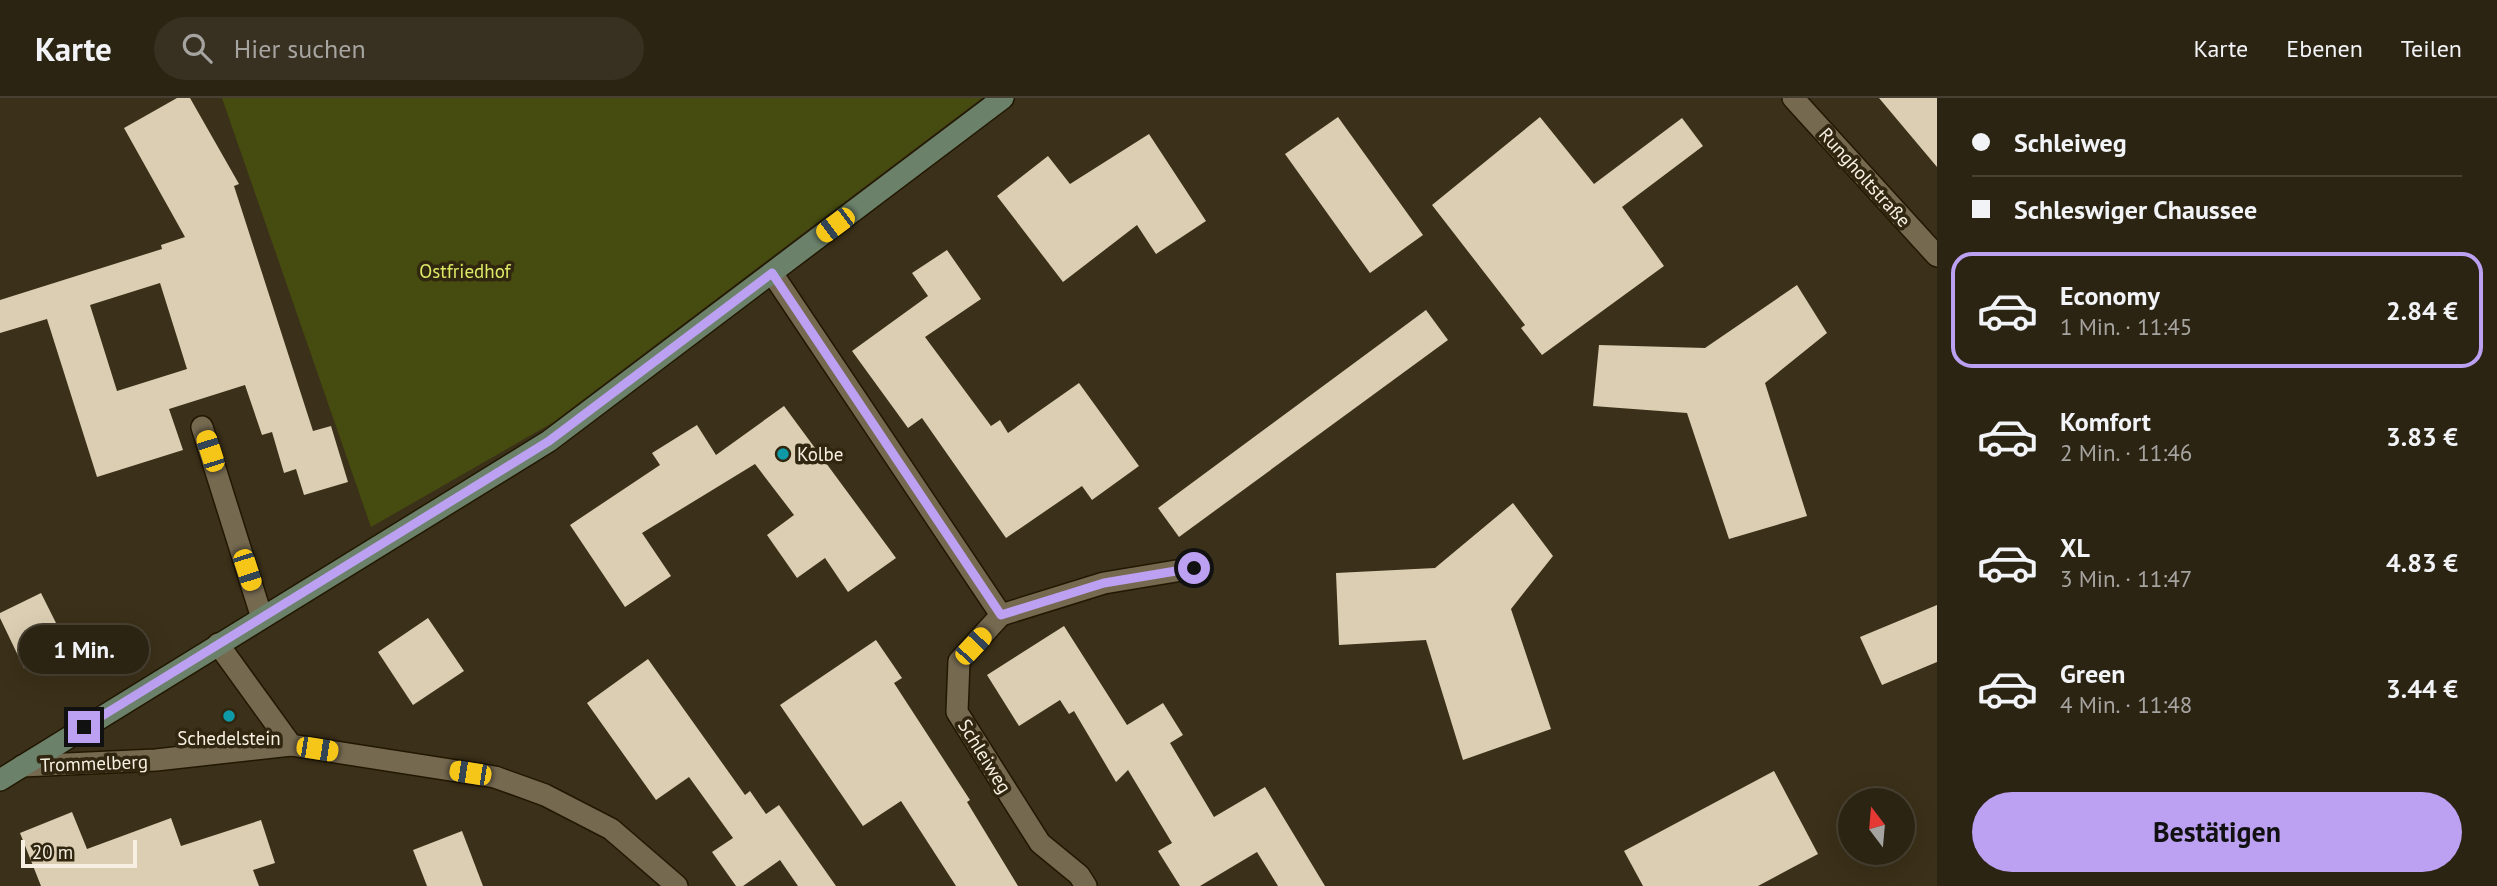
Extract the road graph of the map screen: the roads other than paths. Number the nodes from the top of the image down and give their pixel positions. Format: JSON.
{"nodes":[{"id":1,"x":1003,"y":98,"type":"edge"},
{"id":2,"x":1793,"y":98,"type":"edge"},
{"id":3,"x":1937,"y":256,"type":"edge"},
{"id":4,"x":772,"y":273,"type":"junction"},
{"id":5,"x":202,"y":427,"type":"dead end"},
{"id":6,"x":1194,"y":568,"type":"dead end"},
{"id":7,"x":1001,"y":615,"type":"junction"},
{"id":8,"x":262,"y":618,"type":"junction"},
{"id":9,"x":218,"y":644,"type":"junction"},
{"id":10,"x":291,"y":745,"type":"junction"},
{"id":11,"x":22,"y":766,"type":"junction"},
{"id":12,"x":0,"y":780,"type":"edge"},
{"id":13,"x":677,"y":886,"type":"edge"},
{"id":14,"x":1086,"y":886,"type":"edge"}],
"edges":[{"from":1,"to":4,"type":"street"},
{"from":2,"to":3,"type":"street","name":"Rungholtstraße"},
{"from":4,"to":7,"type":"street"},
{"from":4,"to":8,"type":"street"},
{"from":5,"to":8,"type":"street"},
{"from":6,"to":7,"type":"street"},
{"from":7,"to":14,"type":"street","name":"Schleiweg"},
{"from":8,"to":9,"type":"street"},
{"from":9,"to":10,"type":"street"},
{"from":9,"to":11,"type":"street"},
{"from":10,"to":11,"type":"street","name":"Trommelberg"},
{"from":10,"to":13,"type":"street","name":"Trommelberg"},
{"from":11,"to":12,"type":"street"}]}
